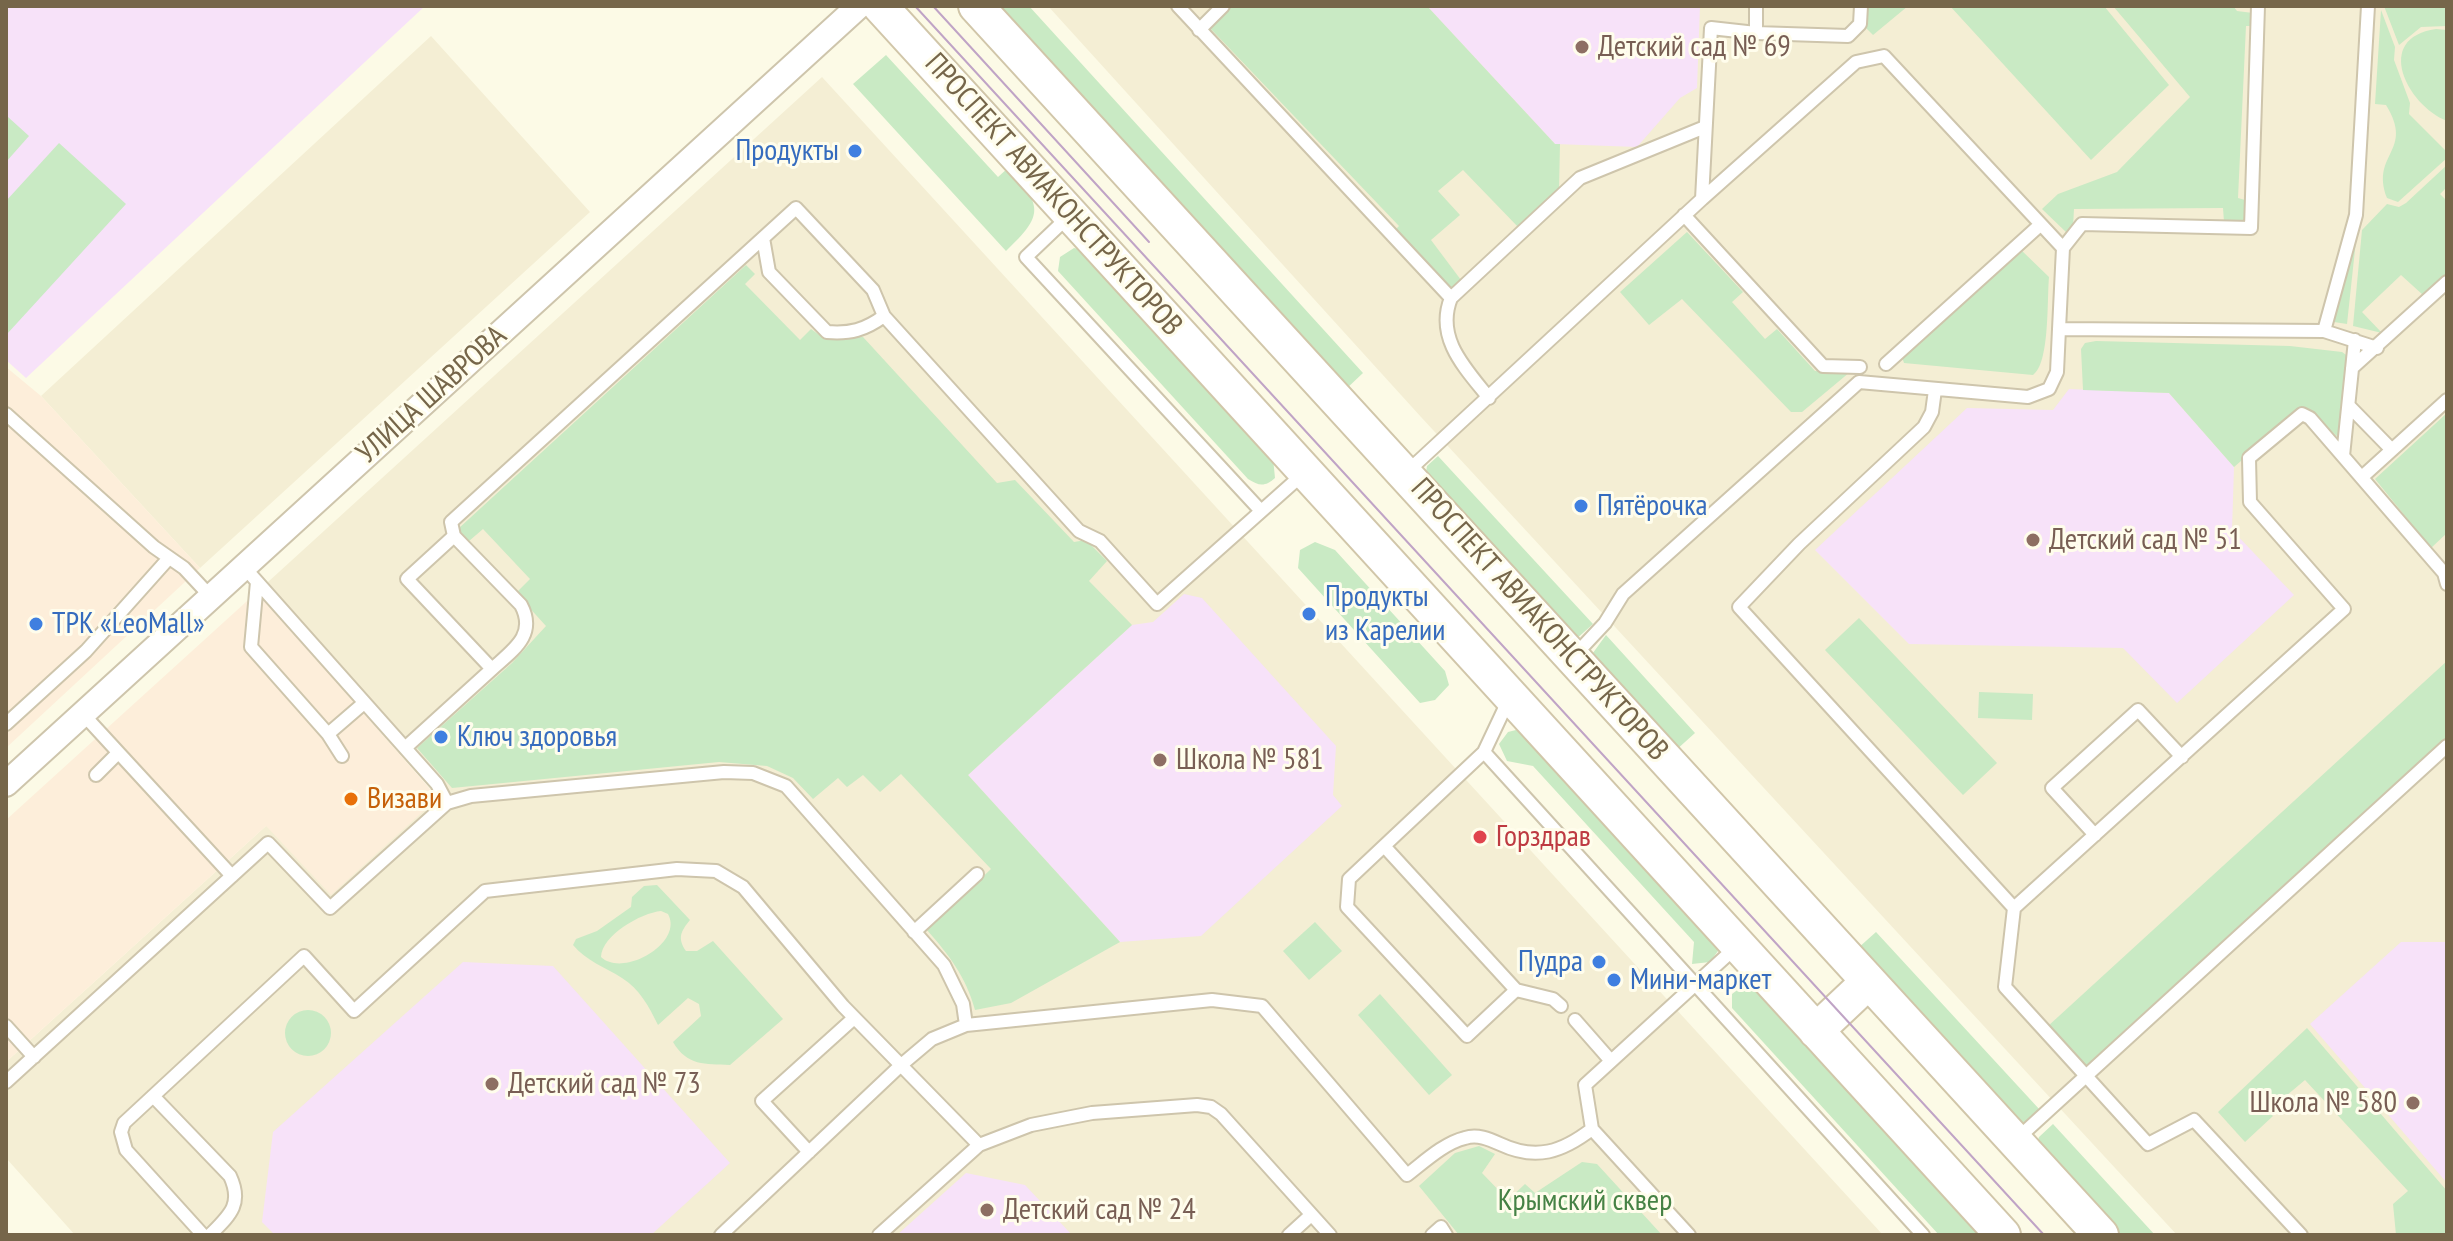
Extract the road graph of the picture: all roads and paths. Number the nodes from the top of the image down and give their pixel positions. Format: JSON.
{"nodes":[{"id":1,"x":859,"y":6,"type":"edge"},
{"id":2,"x":880,"y":6,"type":"edge"},
{"id":3,"x":976,"y":6,"type":"edge"},
{"id":4,"x":1178,"y":6,"type":"edge"},
{"id":5,"x":1223,"y":6,"type":"edge"},
{"id":6,"x":1756,"y":6,"type":"edge"},
{"id":7,"x":1861,"y":6,"type":"edge"},
{"id":8,"x":2257,"y":6,"type":"edge"},
{"id":9,"x":2368,"y":6,"type":"edge"},
{"id":10,"x":1199,"y":30,"type":"junction"},
{"id":11,"x":1756,"y":33,"type":"junction"},
{"id":12,"x":1848,"y":36,"type":"junction"},
{"id":13,"x":1856,"y":62,"type":"junction"},
{"id":14,"x":1705,"y":127,"type":"junction"},
{"id":15,"x":1702,"y":199,"type":"junction"},
{"id":16,"x":1070,"y":215,"type":"junction"},
{"id":17,"x":1684,"y":215,"type":"junction"},
{"id":18,"x":2040,"y":225,"type":"junction"},
{"id":19,"x":763,"y":238,"type":"junction"},
{"id":20,"x":2063,"y":248,"type":"junction"},
{"id":21,"x":2447,"y":282,"type":"edge"},
{"id":22,"x":1451,"y":298,"type":"junction"},
{"id":23,"x":884,"y":316,"type":"junction"},
{"id":24,"x":2059,"y":329,"type":"junction"},
{"id":25,"x":2324,"y":331,"type":"junction"},
{"id":26,"x":2355,"y":340,"type":"junction"},
{"id":27,"x":2377,"y":348,"type":"junction"},
{"id":28,"x":1886,"y":364,"type":"dead end"},
{"id":29,"x":1860,"y":367,"type":"dead end"},
{"id":30,"x":2352,"y":368,"type":"junction"},
{"id":31,"x":1935,"y":390,"type":"junction"},
{"id":32,"x":1489,"y":398,"type":"junction"},
{"id":33,"x":2447,"y":400,"type":"edge"},
{"id":34,"x":2349,"y":406,"type":"junction"},
{"id":35,"x":6,"y":414,"type":"edge"},
{"id":36,"x":2392,"y":450,"type":"junction"},
{"id":37,"x":2343,"y":456,"type":"junction"},
{"id":38,"x":1305,"y":472,"type":"junction"},
{"id":39,"x":1406,"y":474,"type":"junction"},
{"id":40,"x":2362,"y":477,"type":"junction"},
{"id":41,"x":1261,"y":511,"type":"junction"},
{"id":42,"x":454,"y":536,"type":"junction"},
{"id":43,"x":169,"y":558,"type":"junction"},
{"id":44,"x":250,"y":575,"type":"junction"},
{"id":45,"x":2447,"y":584,"type":"edge"},
{"id":46,"x":211,"y":597,"type":"junction"},
{"id":47,"x":1572,"y":658,"type":"junction"},
{"id":48,"x":492,"y":669,"type":"junction"},
{"id":49,"x":1510,"y":696,"type":"junction"},
{"id":50,"x":364,"y":703,"type":"junction"},
{"id":51,"x":83,"y":714,"type":"junction"},
{"id":52,"x":6,"y":723,"type":"edge"},
{"id":53,"x":328,"y":734,"type":"junction"},
{"id":54,"x":2447,"y":746,"type":"edge"},
{"id":55,"x":405,"y":748,"type":"junction"},
{"id":56,"x":1484,"y":752,"type":"junction"},
{"id":57,"x":118,"y":753,"type":"junction"},
{"id":58,"x":342,"y":756,"type":"dead end"},
{"id":59,"x":2182,"y":757,"type":"junction"},
{"id":60,"x":96,"y":775,"type":"dead end"},
{"id":61,"x":9,"y":776,"type":"edge"},
{"id":62,"x":447,"y":803,"type":"junction"},
{"id":63,"x":2095,"y":835,"type":"junction"},
{"id":64,"x":1384,"y":846,"type":"junction"},
{"id":65,"x":977,"y":874,"type":"dead end"},
{"id":66,"x":232,"y":876,"type":"junction"},
{"id":67,"x":2014,"y":908,"type":"junction"},
{"id":68,"x":914,"y":932,"type":"junction"},
{"id":69,"x":1737,"y":946,"type":"junction"},
{"id":70,"x":1868,"y":982,"type":"junction"},
{"id":71,"x":1693,"y":985,"type":"junction"},
{"id":72,"x":1516,"y":990,"type":"junction"},
{"id":73,"x":1561,"y":1006,"type":"dead end"},
{"id":74,"x":854,"y":1018,"type":"junction"},
{"id":75,"x":1575,"y":1020,"type":"dead end"},
{"id":76,"x":966,"y":1025,"type":"junction"},
{"id":77,"x":6,"y":1026,"type":"edge"},
{"id":78,"x":1816,"y":1031,"type":"junction"},
{"id":79,"x":34,"y":1057,"type":"junction"},
{"id":80,"x":1611,"y":1061,"type":"junction"},
{"id":81,"x":900,"y":1066,"type":"junction"},
{"id":82,"x":2085,"y":1078,"type":"junction"},
{"id":83,"x":6,"y":1082,"type":"edge"},
{"id":84,"x":153,"y":1096,"type":"junction"},
{"id":85,"x":1592,"y":1129,"type":"junction"},
{"id":86,"x":2015,"y":1141,"type":"junction"},
{"id":87,"x":979,"y":1145,"type":"junction"},
{"id":88,"x":809,"y":1152,"type":"junction"},
{"id":89,"x":1311,"y":1215,"type":"junction"},
{"id":90,"x":203,"y":1235,"type":"edge"},
{"id":91,"x":210,"y":1235,"type":"edge"},
{"id":92,"x":721,"y":1235,"type":"edge"},
{"id":93,"x":879,"y":1235,"type":"edge"},
{"id":94,"x":1289,"y":1235,"type":"edge"},
{"id":95,"x":1330,"y":1235,"type":"edge"},
{"id":96,"x":1432,"y":1235,"type":"edge"},
{"id":97,"x":1446,"y":1235,"type":"edge"},
{"id":98,"x":1689,"y":1235,"type":"edge"},
{"id":99,"x":1923,"y":1235,"type":"edge"},
{"id":100,"x":2003,"y":1235,"type":"edge"},
{"id":101,"x":2101,"y":1235,"type":"edge"},
{"id":102,"x":2301,"y":1235,"type":"edge"}],
"edges":[{"from":1,"to":44,"type":"street","name":"УЛИЦА ШАВРОВА"},
{"from":2,"to":16,"type":"street","name":"ПРОСПЕКТ АВИАКОНСТРУКТОРОВ"},
{"from":3,"to":39,"type":"street","name":"ПРОСПЕКТ АВИАКОНСТРУКТОРОВ"},
{"from":4,"to":10,"type":"lane"},
{"from":5,"to":10,"type":"lane"},
{"from":6,"to":11,"type":"lane"},
{"from":7,"to":12,"type":"lane"},
{"from":8,"to":20,"type":"lane"},
{"from":9,"to":25,"type":"lane"},
{"from":10,"to":22,"type":"lane"},
{"from":11,"to":12,"type":"lane"},
{"from":11,"to":14,"type":"lane"},
{"from":12,"to":13,"type":"lane"},
{"from":13,"to":15,"type":"lane"},
{"from":13,"to":18,"type":"lane"},
{"from":14,"to":15,"type":"lane"},
{"from":14,"to":22,"type":"lane"},
{"from":15,"to":17,"type":"lane"},
{"from":16,"to":38,"type":"street","name":"ПРОСПЕКТ АВИАКОНСТРУКТОРОВ"},
{"from":16,"to":41,"type":"lane"},
{"from":17,"to":29,"type":"lane"},
{"from":17,"to":32,"type":"lane"},
{"from":18,"to":20,"type":"lane"},
{"from":18,"to":28,"type":"lane"},
{"from":19,"to":23,"type":"lane"},
{"from":19,"to":23,"type":"lane"},
{"from":19,"to":42,"type":"lane"},
{"from":20,"to":24,"type":"lane"},
{"from":21,"to":27,"type":"lane"},
{"from":22,"to":32,"type":"lane"},
{"from":23,"to":41,"type":"lane"},
{"from":24,"to":25,"type":"lane"},
{"from":24,"to":31,"type":"lane"},
{"from":25,"to":26,"type":"lane"},
{"from":26,"to":27,"type":"lane"},
{"from":26,"to":30,"type":"lane"},
{"from":27,"to":30,"type":"lane"},
{"from":30,"to":34,"type":"lane"},
{"from":31,"to":47,"type":"lane"},
{"from":31,"to":67,"type":"lane"},
{"from":32,"to":39,"type":"lane"},
{"from":33,"to":36,"type":"lane"},
{"from":34,"to":36,"type":"lane"},
{"from":34,"to":37,"type":"lane"},
{"from":35,"to":43,"type":"lane"},
{"from":36,"to":40,"type":"lane"},
{"from":37,"to":40,"type":"lane"},
{"from":37,"to":59,"type":"lane"},
{"from":38,"to":41,"type":"lane"},
{"from":38,"to":49,"type":"street","name":"ПРОСПЕКТ АВИАКОНСТРУКТОРОВ"},
{"from":39,"to":47,"type":"street","name":"ПРОСПЕКТ АВИАКОНСТРУКТОРОВ"},
{"from":40,"to":45,"type":"lane"},
{"from":42,"to":48,"type":"lane"},
{"from":42,"to":48,"type":"lane"},
{"from":43,"to":46,"type":"lane"},
{"from":43,"to":52,"type":"lane"},
{"from":44,"to":46,"type":"street","name":"УЛИЦА ШАВРОВА"},
{"from":44,"to":50,"type":"lane"},
{"from":44,"to":53,"type":"lane"},
{"from":46,"to":51,"type":"street","name":"УЛИЦА ШАВРОВА"},
{"from":47,"to":70,"type":"street","name":"ПРОСПЕКТ АВИАКОНСТРУКТОРОВ"},
{"from":48,"to":55,"type":"lane"},
{"from":49,"to":56,"type":"lane"},
{"from":49,"to":69,"type":"street","name":"ПРОСПЕКТ АВИАКОНСТРУКТОРОВ"},
{"from":50,"to":53,"type":"lane"},
{"from":50,"to":55,"type":"lane"},
{"from":51,"to":57,"type":"lane"},
{"from":51,"to":61,"type":"street","name":"УЛИЦА ШАВРОВА"},
{"from":53,"to":58,"type":"lane"},
{"from":54,"to":82,"type":"lane"},
{"from":55,"to":62,"type":"lane"},
{"from":56,"to":64,"type":"lane"},
{"from":56,"to":71,"type":"lane"},
{"from":57,"to":60,"type":"lane"},
{"from":57,"to":66,"type":"lane"},
{"from":59,"to":63,"type":"lane"},
{"from":59,"to":63,"type":"lane"},
{"from":62,"to":66,"type":"lane"},
{"from":62,"to":68,"type":"lane"},
{"from":63,"to":67,"type":"lane"},
{"from":64,"to":72,"type":"lane"},
{"from":64,"to":72,"type":"lane"},
{"from":65,"to":68,"type":"lane"},
{"from":66,"to":79,"type":"lane"},
{"from":67,"to":82,"type":"lane"},
{"from":68,"to":76,"type":"lane"},
{"from":69,"to":71,"type":"lane"},
{"from":69,"to":78,"type":"street","name":"ПРОСПЕКТ АВИАКОНСТРУКТОРОВ"},
{"from":70,"to":78,"type":"street"},
{"from":70,"to":86,"type":"street","name":"ПРОСПЕКТ АВИАКОНСТРУКТОРОВ"},
{"from":71,"to":80,"type":"lane"},
{"from":71,"to":99,"type":"lane"},
{"from":72,"to":73,"type":"lane"},
{"from":74,"to":81,"type":"lane"},
{"from":74,"to":84,"type":"lane"},
{"from":74,"to":88,"type":"lane"},
{"from":75,"to":80,"type":"lane"},
{"from":76,"to":81,"type":"lane"},
{"from":76,"to":85,"type":"lane"},
{"from":77,"to":79,"type":"lane"},
{"from":78,"to":100,"type":"street","name":"ПРОСПЕКТ АВИАКОНСТРУКТОРОВ"},
{"from":79,"to":83,"type":"lane"},
{"from":80,"to":85,"type":"lane"},
{"from":81,"to":87,"type":"lane"},
{"from":81,"to":88,"type":"lane"},
{"from":82,"to":86,"type":"lane"},
{"from":82,"to":102,"type":"lane"},
{"from":84,"to":90,"type":"lane"},
{"from":84,"to":91,"type":"lane"},
{"from":85,"to":98,"type":"lane"},
{"from":86,"to":101,"type":"street","name":"ПРОСПЕКТ АВИАКОНСТРУКТОРОВ"},
{"from":87,"to":89,"type":"lane"},
{"from":87,"to":93,"type":"lane"},
{"from":88,"to":92,"type":"lane"},
{"from":89,"to":94,"type":"lane"},
{"from":89,"to":95,"type":"lane"},
{"from":96,"to":97,"type":"lane"}]}
